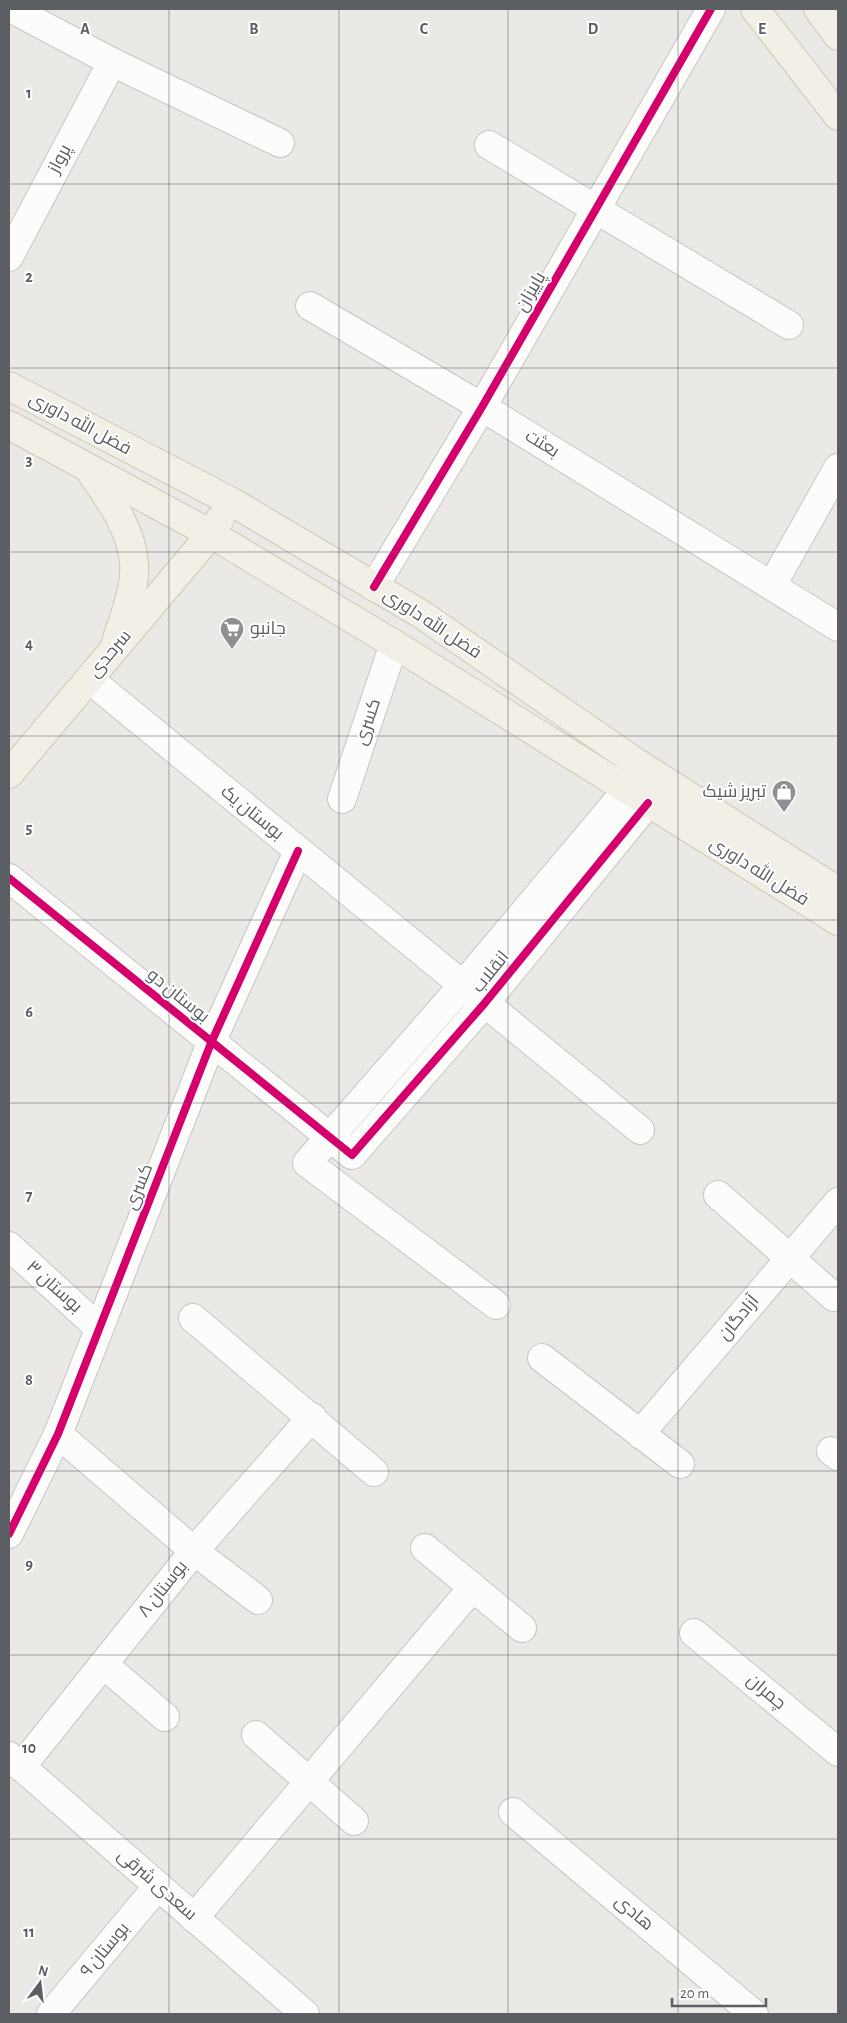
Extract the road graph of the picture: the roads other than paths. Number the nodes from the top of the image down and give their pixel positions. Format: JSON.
{"nodes":[{"id":1,"x":12,"y":9,"type":"edge"},
{"id":2,"x":711,"y":9,"type":"edge"},
{"id":3,"x":756,"y":9,"type":"edge"},
{"id":4,"x":818,"y":9,"type":"edge"},
{"id":5,"x":838,"y":36,"type":"edge"},
{"id":6,"x":112,"y":62,"type":"junction"},
{"id":7,"x":838,"y":116,"type":"edge"},
{"id":8,"x":280,"y":143,"type":"dead end"},
{"id":9,"x":488,"y":145,"type":"dead end"},
{"id":10,"x":596,"y":209,"type":"junction"},
{"id":11,"x":9,"y":257,"type":"edge"},
{"id":12,"x":310,"y":306,"type":"dead end"},
{"id":13,"x":789,"y":325,"type":"dead end"},
{"id":14,"x":9,"y":386,"type":"edge"},
{"id":15,"x":482,"y":408,"type":"junction"},
{"id":16,"x":9,"y":425,"type":"edge"},
{"id":17,"x":88,"y":468,"type":"junction"},
{"id":18,"x":838,"y":468,"type":"edge"},
{"id":19,"x":232,"y":502,"type":"junction"},
{"id":20,"x":211,"y":534,"type":"junction"},
{"id":21,"x":772,"y":584,"type":"junction"},
{"id":22,"x":374,"y":587,"type":"junction"},
{"id":23,"x":838,"y":627,"type":"edge"},
{"id":24,"x":394,"y":644,"type":"junction"},
{"id":25,"x":114,"y":650,"type":"junction"},
{"id":26,"x":89,"y":679,"type":"junction"},
{"id":27,"x":9,"y":774,"type":"edge"},
{"id":28,"x":637,"y":796,"type":"junction"},
{"id":29,"x":342,"y":799,"type":"dead end"},
{"id":30,"x":298,"y":851,"type":"junction"},
{"id":31,"x":9,"y":878,"type":"edge"},
{"id":32,"x":838,"y":891,"type":"edge"},
{"id":33,"x":838,"y":921,"type":"edge"},
{"id":34,"x":462,"y":986,"type":"junction"},
{"id":35,"x":484,"y":1004,"type":"junction"},
{"id":36,"x":211,"y":1043,"type":"junction"},
{"id":37,"x":640,"y":1130,"type":"dead end"},
{"id":38,"x":331,"y":1137,"type":"junction"},
{"id":39,"x":352,"y":1155,"type":"joint"},
{"id":40,"x":718,"y":1195,"type":"dead end"},
{"id":41,"x":838,"y":1202,"type":"edge"},
{"id":42,"x":9,"y":1246,"type":"edge"},
{"id":43,"x":790,"y":1258,"type":"junction"},
{"id":44,"x":834,"y":1297,"type":"dead end"},
{"id":45,"x":496,"y":1305,"type":"dead end"},
{"id":46,"x":193,"y":1318,"type":"dead end"},
{"id":47,"x":99,"y":1328,"type":"junction"},
{"id":48,"x":542,"y":1358,"type":"dead end"},
{"id":49,"x":312,"y":1417,"type":"junction"},
{"id":50,"x":58,"y":1434,"type":"junction"},
{"id":51,"x":640,"y":1434,"type":"junction"},
{"id":52,"x":680,"y":1464,"type":"dead end"},
{"id":53,"x":374,"y":1472,"type":"dead end"},
{"id":54,"x":9,"y":1534,"type":"edge"},
{"id":55,"x":425,"y":1548,"type":"dead end"},
{"id":56,"x":194,"y":1551,"type":"junction"},
{"id":57,"x":473,"y":1588,"type":"junction"},
{"id":58,"x":258,"y":1600,"type":"dead end"},
{"id":59,"x":522,"y":1628,"type":"dead end"},
{"id":60,"x":694,"y":1633,"type":"dead end"},
{"id":61,"x":103,"y":1664,"type":"junction"},
{"id":62,"x":165,"y":1717,"type":"dead end"},
{"id":63,"x":256,"y":1735,"type":"dead end"},
{"id":64,"x":838,"y":1752,"type":"edge"},
{"id":65,"x":15,"y":1761,"type":"edge"},
{"id":66,"x":309,"y":1782,"type":"junction"},
{"id":67,"x":513,"y":1812,"type":"dead end"},
{"id":68,"x":354,"y":1821,"type":"dead end"},
{"id":69,"x":158,"y":1886,"type":"junction"},
{"id":70,"x":194,"y":1918,"type":"junction"},
{"id":71,"x":51,"y":2014,"type":"edge"},
{"id":72,"x":305,"y":2014,"type":"edge"},
{"id":73,"x":754,"y":2014,"type":"edge"}],
"edges":[{"from":1,"to":6,"type":"street"},
{"from":2,"to":10,"type":"street","name":"پاییزان"},
{"from":3,"to":7,"type":"main road"},
{"from":4,"to":5,"type":"main road"},
{"from":6,"to":8,"type":"street"},
{"from":6,"to":11,"type":"street","name":"پرواز"},
{"from":9,"to":10,"type":"street"},
{"from":10,"to":13,"type":"street"},
{"from":10,"to":15,"type":"street","name":"پاییزان"},
{"from":12,"to":15,"type":"street","name":"بعثت"},
{"from":14,"to":19,"type":"main road","name":"فضل الله داوری"},
{"from":15,"to":21,"type":"street","name":"بعثت"},
{"from":15,"to":22,"type":"street","name":"پاییزان"},
{"from":16,"to":17,"type":"main road","name":"فضل الله داوری"},
{"from":17,"to":20,"type":"main road","name":"فضل الله داوری"},
{"from":17,"to":25,"type":"main road"},
{"from":18,"to":21,"type":"street"},
{"from":19,"to":20,"type":"main road","name":"سرحدی"},
{"from":19,"to":22,"type":"main road","name":"فضل الله داوری"},
{"from":20,"to":24,"type":"main road","name":"فضل الله داوری"},
{"from":20,"to":25,"type":"main road","name":"سرحدی"},
{"from":21,"to":23,"type":"street","name":"بعثت"},
{"from":22,"to":32,"type":"main road","name":"فضل الله داوری"},
{"from":24,"to":28,"type":"main road","name":"فضل الله داوری"},
{"from":24,"to":29,"type":"street","name":"کسری"},
{"from":25,"to":26,"type":"main road","name":"سرحدی"},
{"from":26,"to":27,"type":"main road","name":"سرحدی"},
{"from":26,"to":30,"type":"street","name":"بوستان یک"},
{"from":28,"to":33,"type":"main road","name":"فضل الله داوری"},
{"from":28,"to":34,"type":"street","name":"انقلاب"},
{"from":28,"to":35,"type":"street","name":"انقلاب"},
{"from":30,"to":34,"type":"street","name":"بوستان یک"},
{"from":30,"to":36,"type":"street","name":"کسری"},
{"from":31,"to":36,"type":"street","name":"بوستان دو"},
{"from":34,"to":35,"type":"street","name":"بوستان یک"},
{"from":34,"to":38,"type":"street","name":"انقلاب"},
{"from":35,"to":37,"type":"street","name":"بوستان یک"},
{"from":35,"to":39,"type":"street","name":"انقلاب"},
{"from":36,"to":38,"type":"street","name":"بوستان دو"},
{"from":36,"to":47,"type":"street","name":"کسری"},
{"from":38,"to":39,"type":"street","name":"بوستان دو"},
{"from":38,"to":45,"type":"street","name":"انقلاب"},
{"from":40,"to":43,"type":"street"},
{"from":41,"to":43,"type":"street","name":"آزادگان"},
{"from":42,"to":47,"type":"street","name":"بوستان ۳"},
{"from":43,"to":44,"type":"street"},
{"from":43,"to":51,"type":"street","name":"آزادگان"},
{"from":46,"to":49,"type":"street"},
{"from":47,"to":50,"type":"street","name":"کسری"},
{"from":48,"to":51,"type":"street"},
{"from":49,"to":53,"type":"street"},
{"from":49,"to":56,"type":"street","name":"بوستان ۸"},
{"from":50,"to":54,"type":"street","name":"کسری"},
{"from":50,"to":56,"type":"street"},
{"from":51,"to":52,"type":"street"},
{"from":55,"to":57,"type":"street"},
{"from":56,"to":58,"type":"street"},
{"from":56,"to":61,"type":"street","name":"بوستان ۸"},
{"from":57,"to":59,"type":"street"},
{"from":57,"to":66,"type":"street"},
{"from":60,"to":64,"type":"street","name":"چمران"},
{"from":61,"to":62,"type":"street"},
{"from":61,"to":65,"type":"street","name":"بوستان ۸"},
{"from":63,"to":66,"type":"street"},
{"from":65,"to":69,"type":"street","name":"سعدی شرقی"},
{"from":66,"to":68,"type":"street"},
{"from":66,"to":70,"type":"street"},
{"from":67,"to":73,"type":"street","name":"هادی"},
{"from":69,"to":70,"type":"street","name":"سعدی شرقی"},
{"from":69,"to":71,"type":"street","name":"بوستان ۹"},
{"from":70,"to":72,"type":"street","name":"سعدی شرقی"}]}
